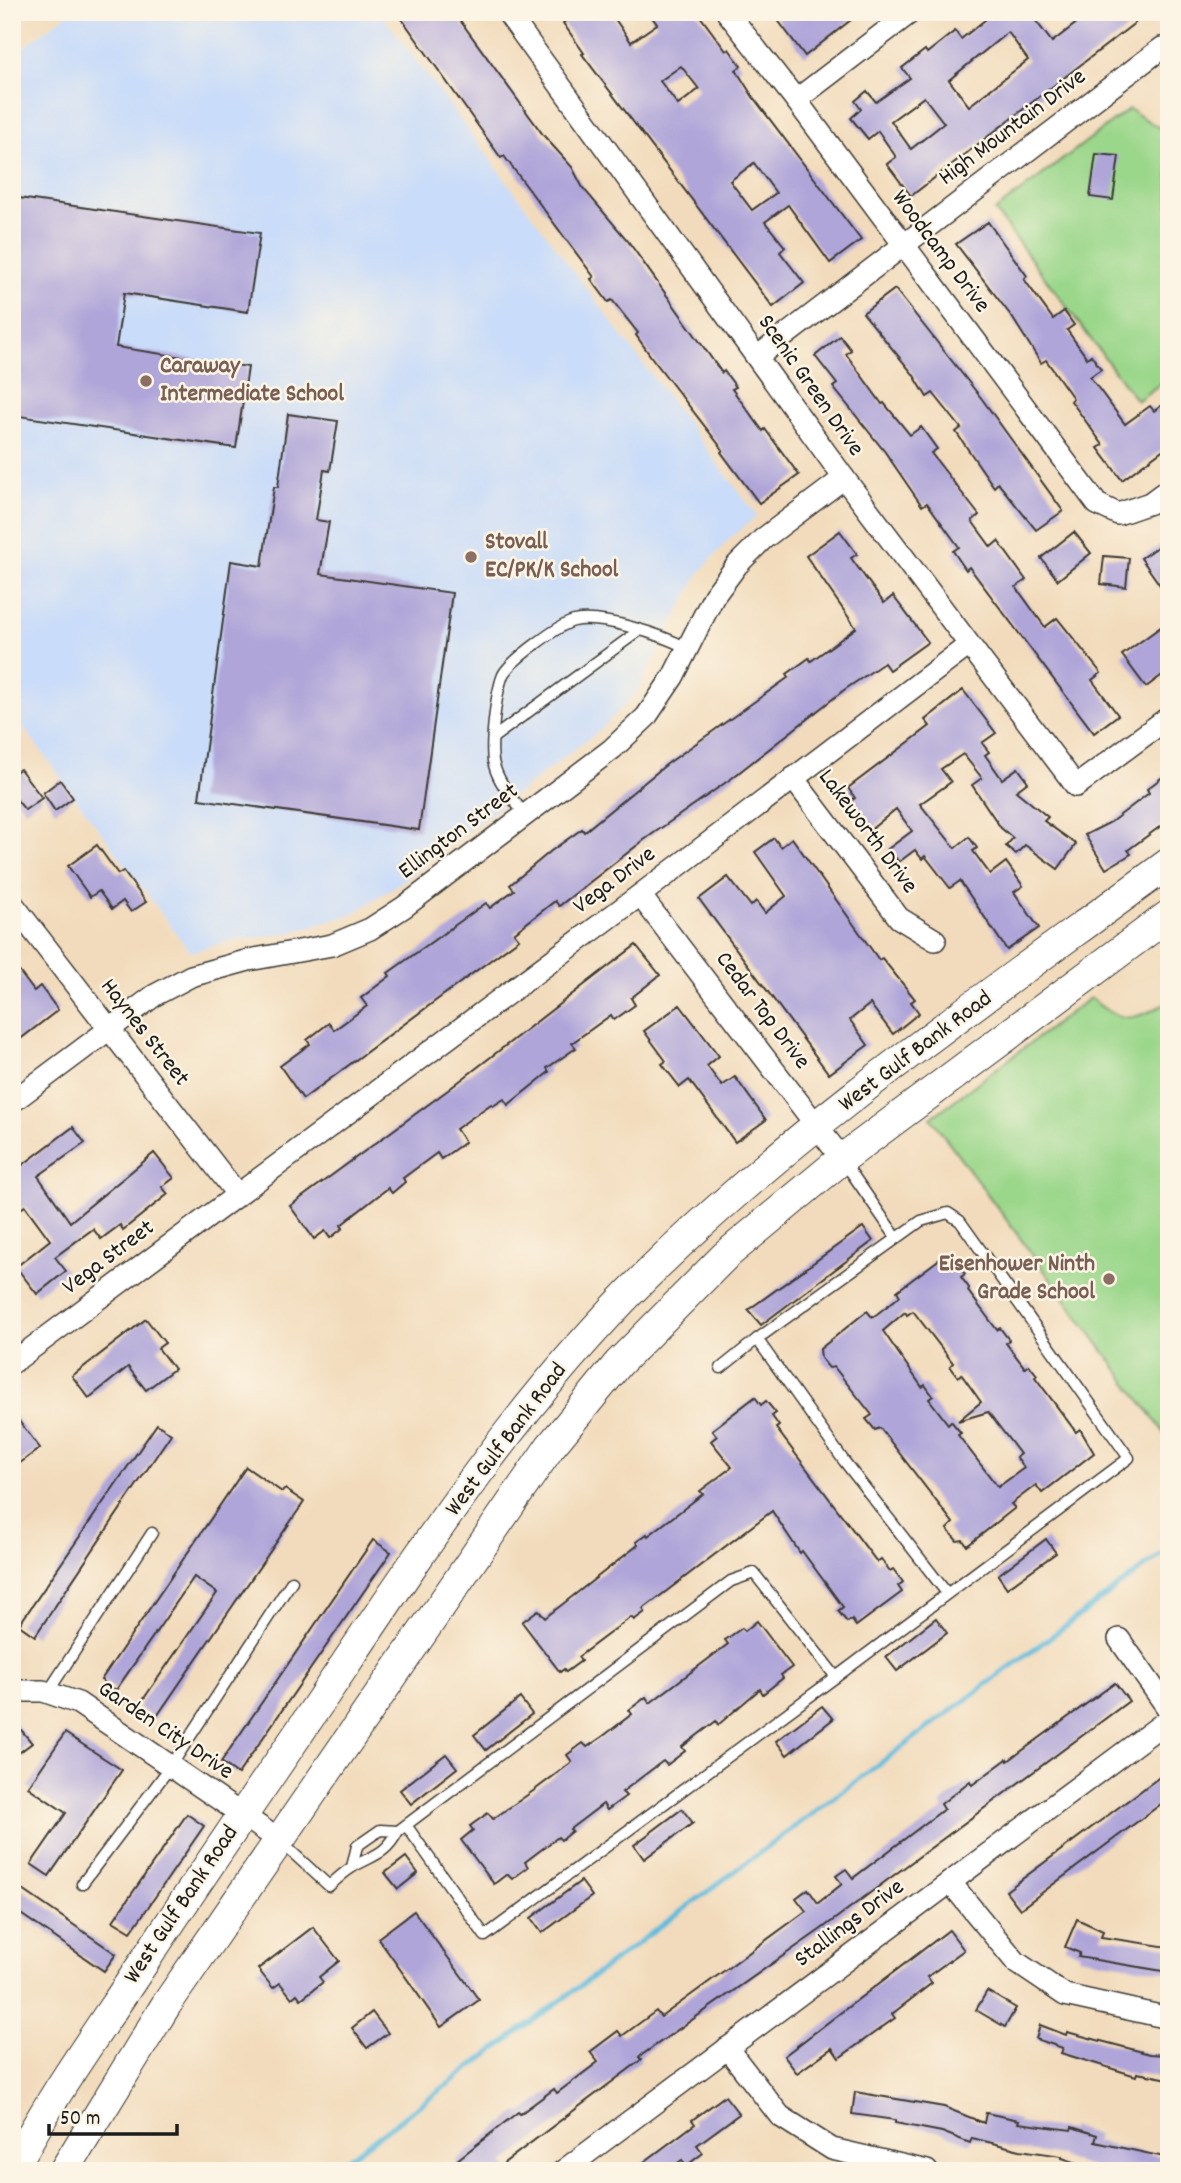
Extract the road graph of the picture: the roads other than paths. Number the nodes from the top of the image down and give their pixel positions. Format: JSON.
{"nodes":[{"id":1,"x":506,"y":12,"type":"edge"},
{"id":2,"x":727,"y":12,"type":"edge"},
{"id":3,"x":911,"y":12,"type":"edge"},
{"id":4,"x":1169,"y":47,"type":"edge"},
{"id":5,"x":796,"y":100,"type":"junction"},
{"id":6,"x":902,"y":245,"type":"junction"},
{"id":7,"x":758,"y":356,"type":"junction"},
{"id":8,"x":844,"y":478,"type":"junction"},
{"id":9,"x":1169,"y":489,"type":"edge"},
{"id":10,"x":640,"y":630,"type":"junction"},
{"id":11,"x":969,"y":645,"type":"junction"},
{"id":12,"x":687,"y":648,"type":"junction"},
{"id":13,"x":1169,"y":717,"type":"edge"},
{"id":14,"x":494,"y":737,"type":"junction"},
{"id":15,"x":793,"y":778,"type":"junction"},
{"id":16,"x":525,"y":815,"type":"junction"},
{"id":17,"x":1169,"y":863,"type":"edge"},
{"id":18,"x":640,"y":895,"type":"junction"},
{"id":19,"x":12,"y":903,"type":"edge"},
{"id":20,"x":1169,"y":915,"type":"edge"},
{"id":21,"x":1069,"y":937,"type":"junction"},
{"id":22,"x":935,"y":940,"type":"dead end"},
{"id":23,"x":1095,"y":970,"type":"junction"},
{"id":24,"x":108,"y":1031,"type":"junction"},
{"id":25,"x":12,"y":1102,"type":"edge"},
{"id":26,"x":817,"y":1126,"type":"junction"},
{"id":27,"x":842,"y":1159,"type":"junction"},
{"id":28,"x":237,"y":1194,"type":"junction"},
{"id":29,"x":896,"y":1237,"type":"junction"},
{"id":30,"x":589,"y":1336,"type":"junction"},
{"id":31,"x":757,"y":1339,"type":"junction"},
{"id":32,"x":12,"y":1363,"type":"edge"},
{"id":33,"x":619,"y":1363,"type":"junction"},
{"id":34,"x":721,"y":1368,"type":"dead end"},
{"id":35,"x":152,"y":1533,"type":"dead end"},
{"id":36,"x":405,"y":1577,"type":"junction"},
{"id":37,"x":292,"y":1581,"type":"dead end"},
{"id":38,"x":946,"y":1592,"type":"junction"},
{"id":39,"x":443,"y":1602,"type":"junction"},
{"id":40,"x":1119,"y":1639,"type":"dead end"},
{"id":41,"x":836,"y":1677,"type":"junction"},
{"id":42,"x":12,"y":1692,"type":"edge"},
{"id":43,"x":48,"y":1692,"type":"junction"},
{"id":44,"x":1169,"y":1710,"type":"edge"},
{"id":45,"x":1169,"y":1719,"type":"edge"},
{"id":46,"x":171,"y":1766,"type":"junction"},
{"id":47,"x":242,"y":1815,"type":"junction"},
{"id":48,"x":402,"y":1828,"type":"junction"},
{"id":49,"x":279,"y":1840,"type":"junction"},
{"id":50,"x":352,"y":1867,"type":"junction"},
{"id":51,"x":950,"y":1882,"type":"junction"},
{"id":52,"x":82,"y":1884,"type":"dead end"},
{"id":53,"x":1169,"y":2018,"type":"edge"},
{"id":54,"x":727,"y":2048,"type":"junction"},
{"id":55,"x":48,"y":2110,"type":"junction"},
{"id":56,"x":85,"y":2133,"type":"junction"},
{"id":57,"x":12,"y":2171,"type":"edge"},
{"id":58,"x":64,"y":2171,"type":"edge"},
{"id":59,"x":563,"y":2171,"type":"edge"},
{"id":60,"x":927,"y":2171,"type":"edge"}],
"edges":[{"from":1,"to":7,"type":"street","name":"Scenic Green Drive"},
{"from":2,"to":5,"type":"street","name":"Woodcamp Drive"},
{"from":3,"to":5,"type":"street"},
{"from":4,"to":6,"type":"street","name":"High Mountain Drive"},
{"from":5,"to":6,"type":"street","name":"Woodcamp Drive"},
{"from":6,"to":7,"type":"street","name":"High Mountain Drive"},
{"from":6,"to":9,"type":"street","name":"Woodcamp Drive"},
{"from":7,"to":8,"type":"street","name":"Scenic Green Drive"},
{"from":8,"to":11,"type":"street","name":"Scenic Green Drive"},
{"from":8,"to":12,"type":"street","name":"Ellington Street"},
{"from":10,"to":12,"type":"lane"},
{"from":10,"to":14,"type":"lane"},
{"from":10,"to":14,"type":"lane"},
{"from":11,"to":13,"type":"street","name":"Scenic Green Drive"},
{"from":11,"to":15,"type":"street","name":"Vega Drive"},
{"from":12,"to":16,"type":"street","name":"Ellington Street"},
{"from":14,"to":16,"type":"lane"},
{"from":15,"to":18,"type":"street","name":"Vega Drive"},
{"from":15,"to":22,"type":"street","name":"Lakeworth Drive"},
{"from":16,"to":24,"type":"street","name":"Ellington Street"},
{"from":17,"to":21,"type":"main road","name":"West Gulf Bank Road"},
{"from":18,"to":26,"type":"street","name":"Cedar Top Drive"},
{"from":18,"to":28,"type":"street","name":"Vega Drive"},
{"from":19,"to":24,"type":"street","name":"Haynes Street"},
{"from":20,"to":23,"type":"main road","name":"West Gulf Bank Road"},
{"from":21,"to":23,"type":"main road"},
{"from":21,"to":26,"type":"main road","name":"West Gulf Bank Road"},
{"from":23,"to":27,"type":"main road","name":"West Gulf Bank Road"},
{"from":24,"to":25,"type":"street","name":"Ellington Street"},
{"from":24,"to":28,"type":"street","name":"Haynes Street"},
{"from":26,"to":27,"type":"street","name":"Cedar Top Drive"},
{"from":26,"to":30,"type":"main road","name":"West Gulf Bank Road"},
{"from":27,"to":29,"type":"lane"},
{"from":27,"to":33,"type":"main road","name":"West Gulf Bank Road"},
{"from":28,"to":32,"type":"street","name":"Vega Street"},
{"from":29,"to":31,"type":"lane"},
{"from":29,"to":38,"type":"lane"},
{"from":30,"to":33,"type":"main road"},
{"from":30,"to":36,"type":"main road","name":"West Gulf Bank Road"},
{"from":31,"to":34,"type":"lane"},
{"from":31,"to":38,"type":"lane"},
{"from":33,"to":39,"type":"main road","name":"West Gulf Bank Road"},
{"from":35,"to":43,"type":"lane"},
{"from":36,"to":39,"type":"main road"},
{"from":36,"to":47,"type":"main road","name":"West Gulf Bank Road"},
{"from":37,"to":46,"type":"lane"},
{"from":38,"to":41,"type":"lane"},
{"from":39,"to":49,"type":"main road","name":"West Gulf Bank Road"},
{"from":40,"to":44,"type":"street"},
{"from":41,"to":48,"type":"lane"},
{"from":41,"to":48,"type":"lane"},
{"from":42,"to":43,"type":"street","name":"Garden City Drive"},
{"from":43,"to":46,"type":"street","name":"Garden City Drive"},
{"from":45,"to":51,"type":"street","name":"Stallings Drive"},
{"from":46,"to":47,"type":"street","name":"Garden City Drive"},
{"from":46,"to":52,"type":"lane"},
{"from":47,"to":49,"type":"street","name":"Garden City Drive"},
{"from":47,"to":55,"type":"main road","name":"West Gulf Bank Road"},
{"from":48,"to":50,"type":"lane"},
{"from":48,"to":50,"type":"lane"},
{"from":49,"to":50,"type":"lane"},
{"from":49,"to":56,"type":"main road","name":"West Gulf Bank Road"},
{"from":51,"to":53,"type":"street"},
{"from":51,"to":54,"type":"street","name":"Stallings Drive"},
{"from":54,"to":59,"type":"street","name":"Stallings Drive"},
{"from":54,"to":60,"type":"street"},
{"from":55,"to":56,"type":"main road"},
{"from":55,"to":57,"type":"main road","name":"West Gulf Bank Road"},
{"from":56,"to":58,"type":"main road","name":"West Gulf Bank Road"}]}
